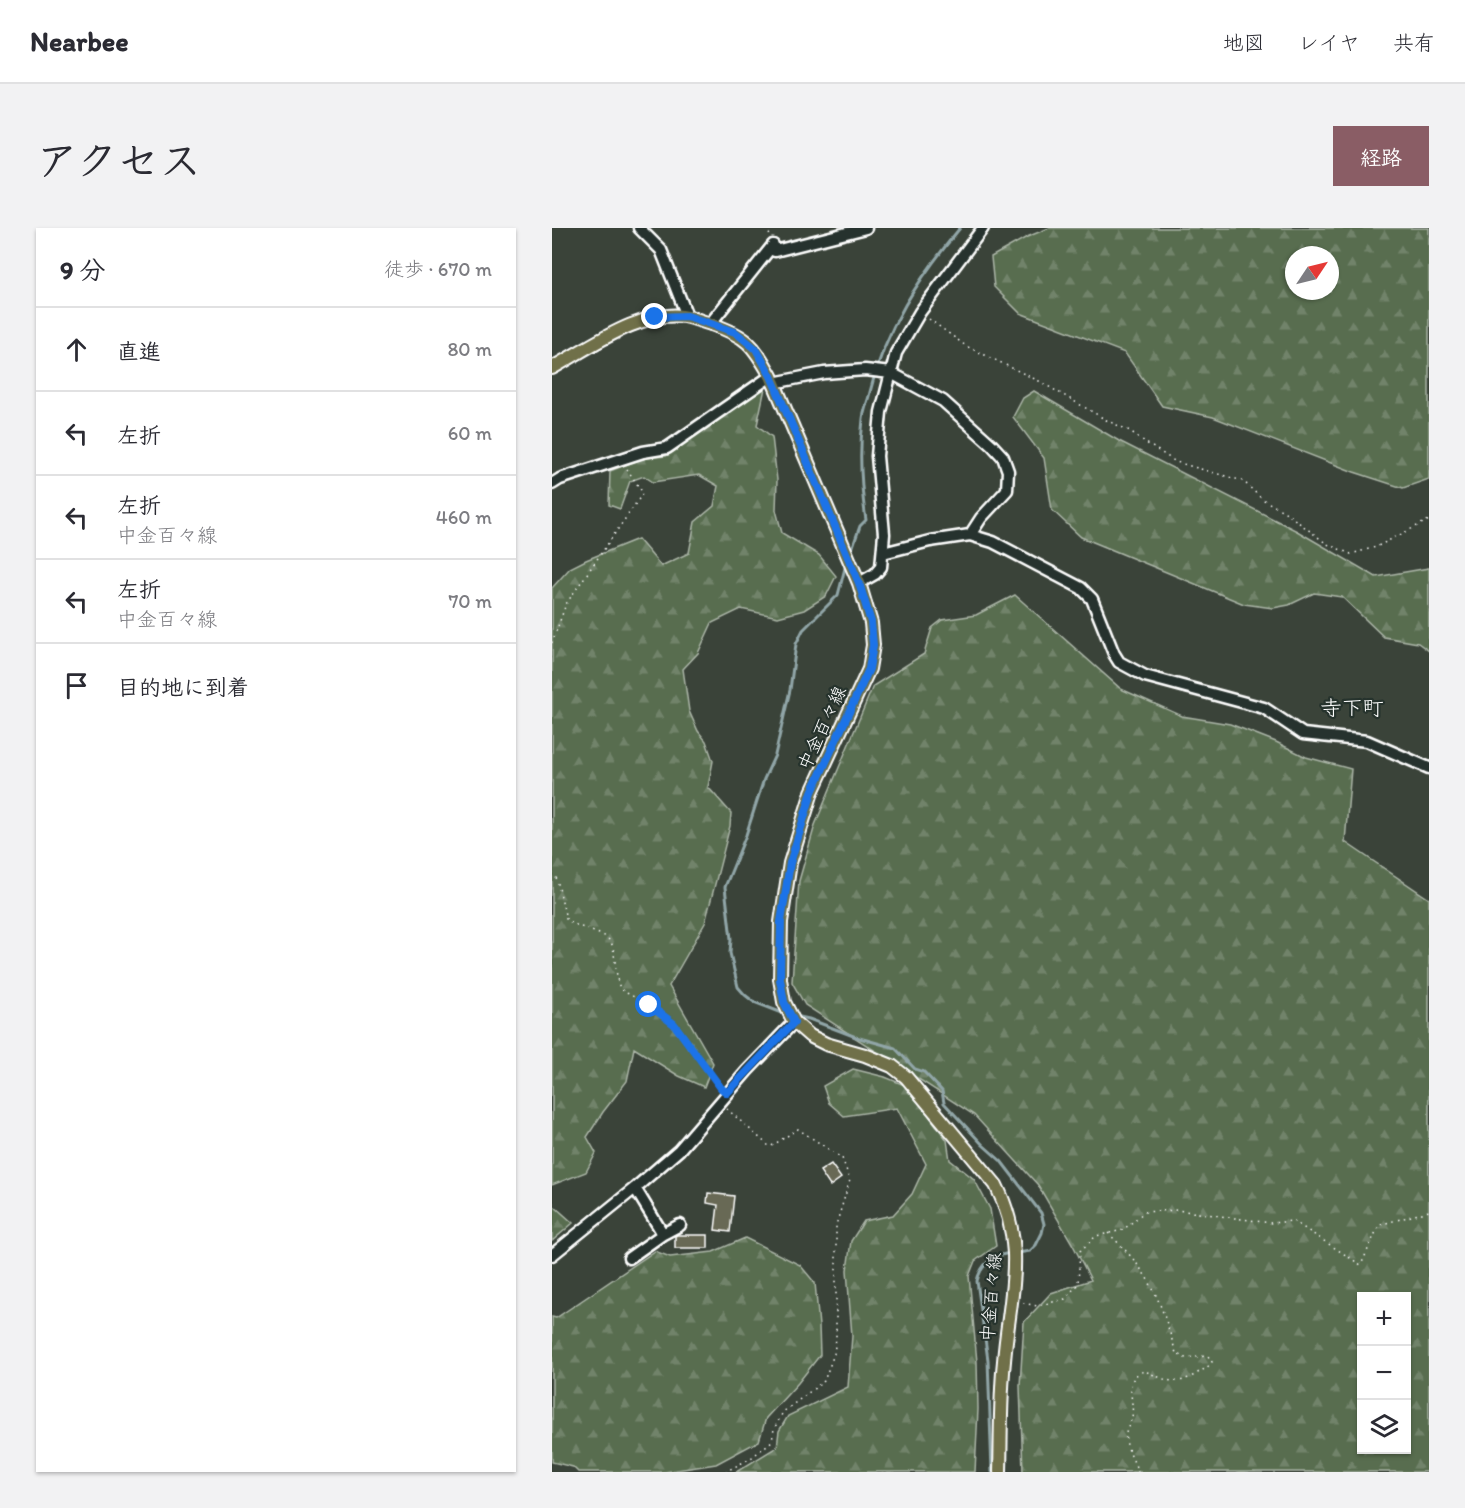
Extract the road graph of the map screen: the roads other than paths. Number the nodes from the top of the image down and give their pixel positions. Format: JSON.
{"nodes":[{"id":1,"x":639,"y":228,"type":"edge"},
{"id":2,"x":866,"y":228,"type":"edge"},
{"id":3,"x":983,"y":228,"type":"edge"},
{"id":4,"x":687,"y":316,"type":"junction"},
{"id":5,"x":710,"y":324,"type":"junction"},
{"id":6,"x":552,"y":368,"type":"edge"},
{"id":7,"x":886,"y":372,"type":"junction"},
{"id":8,"x":772,"y":380,"type":"junction"},
{"id":9,"x":552,"y":484,"type":"edge"},
{"id":10,"x":970,"y":535,"type":"junction"},
{"id":11,"x":883,"y":553,"type":"junction"},
{"id":12,"x":856,"y":578,"type":"junction"},
{"id":13,"x":1429,"y":768,"type":"edge"},
{"id":14,"x":794,"y":1022,"type":"junction"},
{"id":15,"x":635,"y":1188,"type":"junction"},
{"id":16,"x":680,"y":1225,"type":"dead end"},
{"id":17,"x":663,"y":1234,"type":"junction"},
{"id":18,"x":552,"y":1255,"type":"edge"},
{"id":19,"x":629,"y":1258,"type":"dead end"},
{"id":20,"x":1000,"y":1472,"type":"edge"}],
"edges":[{"from":1,"to":4,"type":"street"},
{"from":2,"to":5,"type":"street"},
{"from":3,"to":7,"type":"street"},
{"from":4,"to":5,"type":"main road","name":"中金百々線"},
{"from":4,"to":6,"type":"main road","name":"中金百々線"},
{"from":5,"to":8,"type":"main road","name":"中金百々線"},
{"from":7,"to":8,"type":"street"},
{"from":7,"to":10,"type":"street"},
{"from":7,"to":11,"type":"street"},
{"from":8,"to":9,"type":"street"},
{"from":8,"to":12,"type":"main road","name":"中金百々線"},
{"from":10,"to":11,"type":"street"},
{"from":10,"to":13,"type":"street"},
{"from":11,"to":12,"type":"street"},
{"from":12,"to":14,"type":"main road","name":"中金百々線"},
{"from":14,"to":15,"type":"street"},
{"from":14,"to":20,"type":"main road","name":"中金百々線"},
{"from":15,"to":17,"type":"street"},
{"from":15,"to":18,"type":"street"},
{"from":16,"to":17,"type":"street"},
{"from":17,"to":19,"type":"street"}]}
